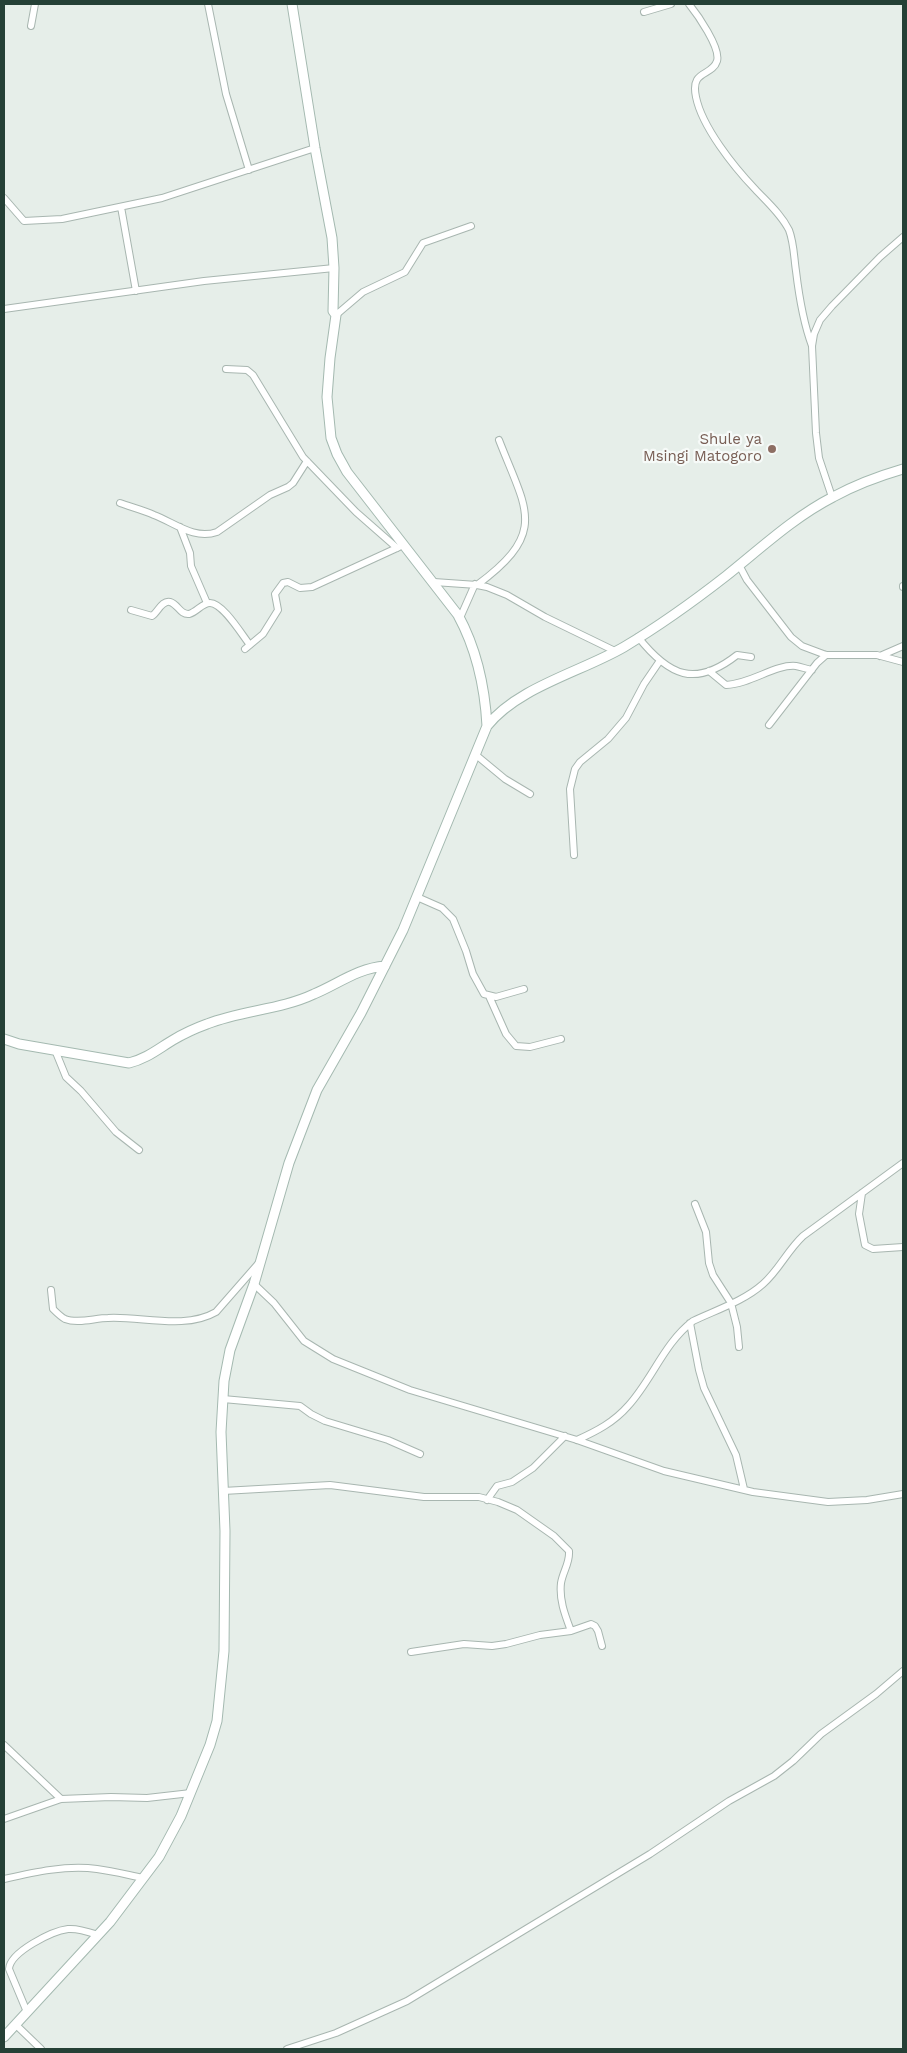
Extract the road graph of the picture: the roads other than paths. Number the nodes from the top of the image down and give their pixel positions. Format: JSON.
{"nodes":[{"id":1,"x":35,"y":4,"type":"edge"},
{"id":2,"x":208,"y":4,"type":"edge"},
{"id":3,"x":292,"y":4,"type":"edge"},
{"id":4,"x":671,"y":4,"type":"edge"},
{"id":5,"x":688,"y":4,"type":"edge"},
{"id":6,"x":644,"y":12,"type":"dead end"},
{"id":7,"x":31,"y":26,"type":"dead end"},
{"id":8,"x":315,"y":148,"type":"junction"},
{"id":9,"x":249,"y":170,"type":"junction"},
{"id":10,"x":4,"y":198,"type":"edge"},
{"id":11,"x":121,"y":207,"type":"junction"},
{"id":12,"x":471,"y":226,"type":"dead end"},
{"id":13,"x":903,"y":237,"type":"edge"},
{"id":14,"x":334,"y":268,"type":"junction"},
{"id":15,"x":136,"y":291,"type":"junction"},
{"id":16,"x":4,"y":310,"type":"edge"},
{"id":17,"x":336,"y":315,"type":"junction"},
{"id":18,"x":812,"y":346,"type":"junction"},
{"id":19,"x":226,"y":369,"type":"dead end"},
{"id":20,"x":499,"y":440,"type":"dead end"},
{"id":21,"x":307,"y":461,"type":"junction"},
{"id":22,"x":903,"y":469,"type":"edge"},
{"id":23,"x":832,"y":497,"type":"junction"},
{"id":24,"x":120,"y":503,"type":"dead end"},
{"id":25,"x":180,"y":528,"type":"junction"},
{"id":26,"x":400,"y":547,"type":"junction"},
{"id":27,"x":739,"y":566,"type":"junction"},
{"id":28,"x":434,"y":582,"type":"junction"},
{"id":29,"x":476,"y":584,"type":"junction"},
{"id":30,"x":207,"y":603,"type":"junction"},
{"id":31,"x":131,"y":610,"type":"dead end"},
{"id":32,"x":460,"y":618,"type":"junction"},
{"id":33,"x":638,"y":637,"type":"junction"},
{"id":34,"x":903,"y":646,"type":"edge"},
{"id":35,"x":615,"y":651,"type":"junction"},
{"id":36,"x":826,"y":655,"type":"junction"},
{"id":37,"x":880,"y":656,"type":"junction"},
{"id":38,"x":751,"y":657,"type":"dead end"},
{"id":39,"x":659,"y":662,"type":"junction"},
{"id":40,"x":903,"y":662,"type":"edge"},
{"id":41,"x":812,"y":670,"type":"junction"},
{"id":42,"x":709,"y":672,"type":"junction"},
{"id":43,"x":770,"y":725,"type":"dead end"},
{"id":44,"x":487,"y":726,"type":"junction"},
{"id":45,"x":476,"y":755,"type":"junction"},
{"id":46,"x":530,"y":794,"type":"dead end"},
{"id":47,"x":574,"y":854,"type":"dead end"},
{"id":48,"x":417,"y":896,"type":"junction"},
{"id":49,"x":385,"y":966,"type":"junction"},
{"id":50,"x":524,"y":989,"type":"dead end"},
{"id":51,"x":489,"y":996,"type":"junction"},
{"id":52,"x":4,"y":1039,"type":"edge"},
{"id":53,"x":561,"y":1039,"type":"dead end"},
{"id":54,"x":55,"y":1050,"type":"junction"},
{"id":55,"x":139,"y":1150,"type":"dead end"},
{"id":56,"x":903,"y":1163,"type":"edge"},
{"id":57,"x":862,"y":1194,"type":"junction"},
{"id":58,"x":695,"y":1204,"type":"dead end"},
{"id":59,"x":903,"y":1247,"type":"edge"},
{"id":60,"x":261,"y":1261,"type":"junction"},
{"id":61,"x":254,"y":1284,"type":"junction"},
{"id":62,"x":50,"y":1290,"type":"dead end"},
{"id":63,"x":731,"y":1303,"type":"junction"},
{"id":64,"x":690,"y":1323,"type":"junction"},
{"id":65,"x":739,"y":1347,"type":"dead end"},
{"id":66,"x":222,"y":1399,"type":"junction"},
{"id":67,"x":565,"y":1436,"type":"junction"},
{"id":68,"x":577,"y":1440,"type":"junction"},
{"id":69,"x":420,"y":1454,"type":"dead end"},
{"id":70,"x":744,"y":1490,"type":"junction"},
{"id":71,"x":223,"y":1491,"type":"junction"},
{"id":72,"x":903,"y":1494,"type":"edge"},
{"id":73,"x":487,"y":1500,"type":"junction"},
{"id":74,"x":571,"y":1631,"type":"junction"},
{"id":75,"x":602,"y":1646,"type":"dead end"},
{"id":76,"x":411,"y":1652,"type":"dead end"},
{"id":77,"x":903,"y":1671,"type":"edge"},
{"id":78,"x":4,"y":1745,"type":"edge"},
{"id":79,"x":191,"y":1793,"type":"junction"},
{"id":80,"x":61,"y":1799,"type":"junction"},
{"id":81,"x":4,"y":1820,"type":"edge"},
{"id":82,"x":143,"y":1878,"type":"junction"},
{"id":83,"x":4,"y":1879,"type":"edge"},
{"id":84,"x":98,"y":1935,"type":"junction"},
{"id":85,"x":27,"y":2012,"type":"junction"},
{"id":86,"x":15,"y":2024,"type":"junction"},
{"id":87,"x":4,"y":2037,"type":"edge"},
{"id":88,"x":41,"y":2049,"type":"edge"},
{"id":89,"x":288,"y":2049,"type":"edge"}],
"edges":[{"from":1,"to":7,"type":"street"},
{"from":2,"to":9,"type":"street"},
{"from":3,"to":8,"type":"street"},
{"from":4,"to":6,"type":"street"},
{"from":5,"to":18,"type":"street"},
{"from":8,"to":9,"type":"street"},
{"from":8,"to":14,"type":"street"},
{"from":9,"to":11,"type":"street"},
{"from":10,"to":11,"type":"street"},
{"from":11,"to":15,"type":"street"},
{"from":12,"to":17,"type":"street"},
{"from":13,"to":18,"type":"street"},
{"from":14,"to":15,"type":"street"},
{"from":14,"to":17,"type":"street"},
{"from":15,"to":16,"type":"street"},
{"from":17,"to":26,"type":"street"},
{"from":18,"to":23,"type":"street"},
{"from":19,"to":21,"type":"street"},
{"from":20,"to":29,"type":"street"},
{"from":21,"to":25,"type":"street"},
{"from":21,"to":26,"type":"street"},
{"from":22,"to":23,"type":"street"},
{"from":23,"to":27,"type":"street"},
{"from":24,"to":25,"type":"street"},
{"from":25,"to":30,"type":"street"},
{"from":26,"to":28,"type":"street"},
{"from":26,"to":30,"type":"street"},
{"from":27,"to":33,"type":"street"},
{"from":27,"to":36,"type":"street"},
{"from":28,"to":29,"type":"street"},
{"from":28,"to":32,"type":"street"},
{"from":29,"to":32,"type":"street"},
{"from":29,"to":35,"type":"street"},
{"from":30,"to":31,"type":"street"},
{"from":32,"to":44,"type":"street"},
{"from":33,"to":35,"type":"street"},
{"from":33,"to":39,"type":"street"},
{"from":34,"to":37,"type":"street"},
{"from":35,"to":44,"type":"street"},
{"from":36,"to":37,"type":"street"},
{"from":36,"to":41,"type":"street"},
{"from":37,"to":40,"type":"street"},
{"from":38,"to":42,"type":"street"},
{"from":39,"to":42,"type":"street"},
{"from":39,"to":47,"type":"street"},
{"from":41,"to":42,"type":"street"},
{"from":41,"to":43,"type":"street"},
{"from":44,"to":45,"type":"street"},
{"from":45,"to":46,"type":"street"},
{"from":45,"to":48,"type":"street"},
{"from":48,"to":49,"type":"street"},
{"from":48,"to":51,"type":"street"},
{"from":49,"to":54,"type":"street"},
{"from":49,"to":60,"type":"street"},
{"from":50,"to":51,"type":"street"},
{"from":51,"to":53,"type":"street"},
{"from":52,"to":54,"type":"street"},
{"from":54,"to":55,"type":"street"},
{"from":56,"to":57,"type":"street"},
{"from":57,"to":59,"type":"street"},
{"from":57,"to":63,"type":"street"},
{"from":58,"to":63,"type":"street"},
{"from":60,"to":61,"type":"street"},
{"from":60,"to":62,"type":"street"},
{"from":61,"to":66,"type":"street"},
{"from":61,"to":67,"type":"street"},
{"from":63,"to":64,"type":"street"},
{"from":63,"to":65,"type":"street"},
{"from":64,"to":68,"type":"street"},
{"from":64,"to":70,"type":"street"},
{"from":66,"to":69,"type":"street"},
{"from":66,"to":71,"type":"street"},
{"from":67,"to":68,"type":"street"},
{"from":67,"to":73,"type":"street"},
{"from":68,"to":70,"type":"street"},
{"from":70,"to":72,"type":"street"},
{"from":71,"to":73,"type":"street"},
{"from":71,"to":79,"type":"street"},
{"from":73,"to":74,"type":"street"},
{"from":74,"to":75,"type":"street"},
{"from":74,"to":76,"type":"street"},
{"from":77,"to":89,"type":"street"},
{"from":78,"to":80,"type":"street"},
{"from":79,"to":80,"type":"street"},
{"from":79,"to":82,"type":"street"},
{"from":80,"to":81,"type":"street"},
{"from":82,"to":83,"type":"street"},
{"from":82,"to":84,"type":"street"},
{"from":84,"to":85,"type":"street"},
{"from":84,"to":85,"type":"street"},
{"from":85,"to":86,"type":"street"},
{"from":86,"to":87,"type":"street"},
{"from":86,"to":88,"type":"street"}]}
